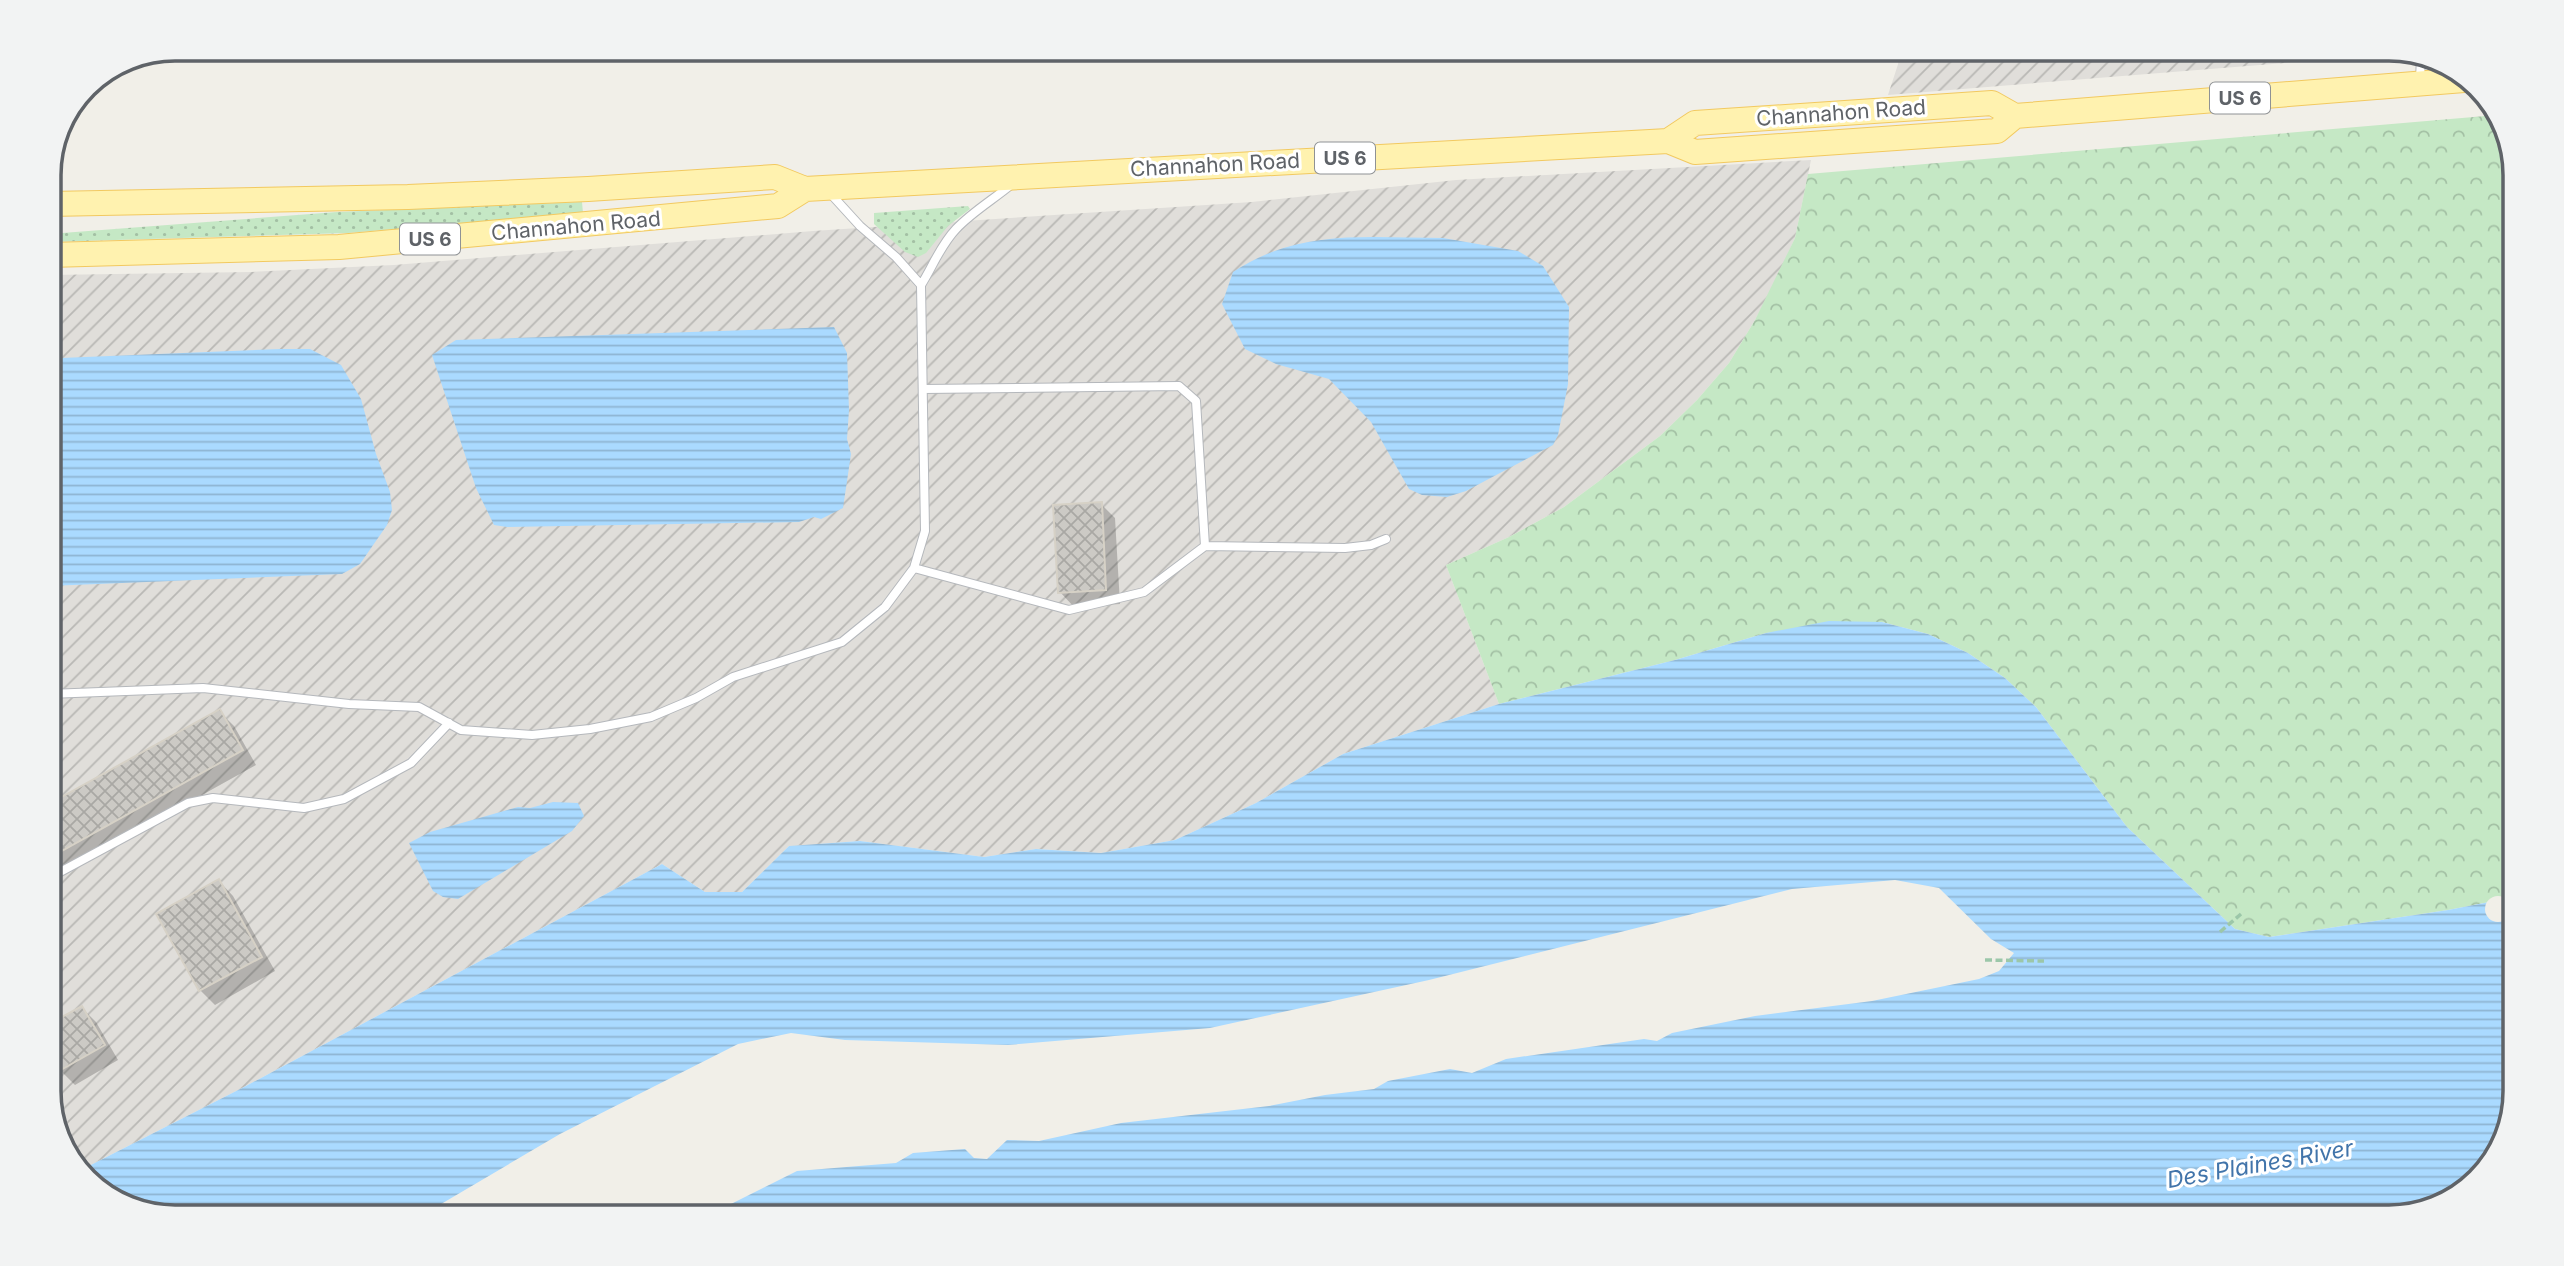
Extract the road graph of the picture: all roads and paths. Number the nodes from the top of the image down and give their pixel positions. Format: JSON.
{"nodes":[{"id":1,"x":2421,"y":66,"type":"edge"},
{"id":2,"x":2452,"y":81,"type":"edge"},
{"id":3,"x":2420,"y":83,"type":"junction"},
{"id":4,"x":1023,"y":176,"type":"junction"},
{"id":5,"x":814,"y":188,"type":"junction"},
{"id":6,"x":61,"y":204,"type":"edge"},
{"id":7,"x":61,"y":255,"type":"edge"},
{"id":8,"x":921,"y":285,"type":"junction"},
{"id":9,"x":923,"y":389,"type":"junction"},
{"id":10,"x":1386,"y":539,"type":"dead end"},
{"id":11,"x":1205,"y":546,"type":"junction"},
{"id":12,"x":914,"y":568,"type":"junction"},
{"id":13,"x":61,"y":694,"type":"edge"},
{"id":14,"x":449,"y":723,"type":"junction"},
{"id":15,"x":61,"y":872,"type":"edge"},
{"id":16,"x":2241,"y":914,"type":"dead end"},
{"id":17,"x":2220,"y":932,"type":"dead end"},
{"id":18,"x":1985,"y":960,"type":"dead end"},
{"id":19,"x":2044,"y":961,"type":"dead end"}],
"edges":[{"from":1,"to":3,"type":"lane"},
{"from":2,"to":3,"type":"main road","name":"Channahon Road","number":"US 6"},
{"from":3,"to":4,"type":"main road","name":"Channahon Road","number":"US 6"},
{"from":4,"to":5,"type":"main road","name":"Channahon Road","number":"US 6"},
{"from":4,"to":8,"type":"lane"},
{"from":5,"to":6,"type":"main road","name":"Channahon Road","number":"US 6"},
{"from":5,"to":7,"type":"main road","name":"Channahon Road","number":"US 6"},
{"from":5,"to":8,"type":"lane"},
{"from":8,"to":9,"type":"lane"},
{"from":9,"to":11,"type":"lane"},
{"from":9,"to":12,"type":"lane"},
{"from":10,"to":11,"type":"lane"},
{"from":11,"to":12,"type":"lane"},
{"from":12,"to":14,"type":"lane"},
{"from":13,"to":14,"type":"lane"},
{"from":14,"to":15,"type":"lane"},
{"from":16,"to":17,"type":"path"},
{"from":18,"to":19,"type":"path"}]}
